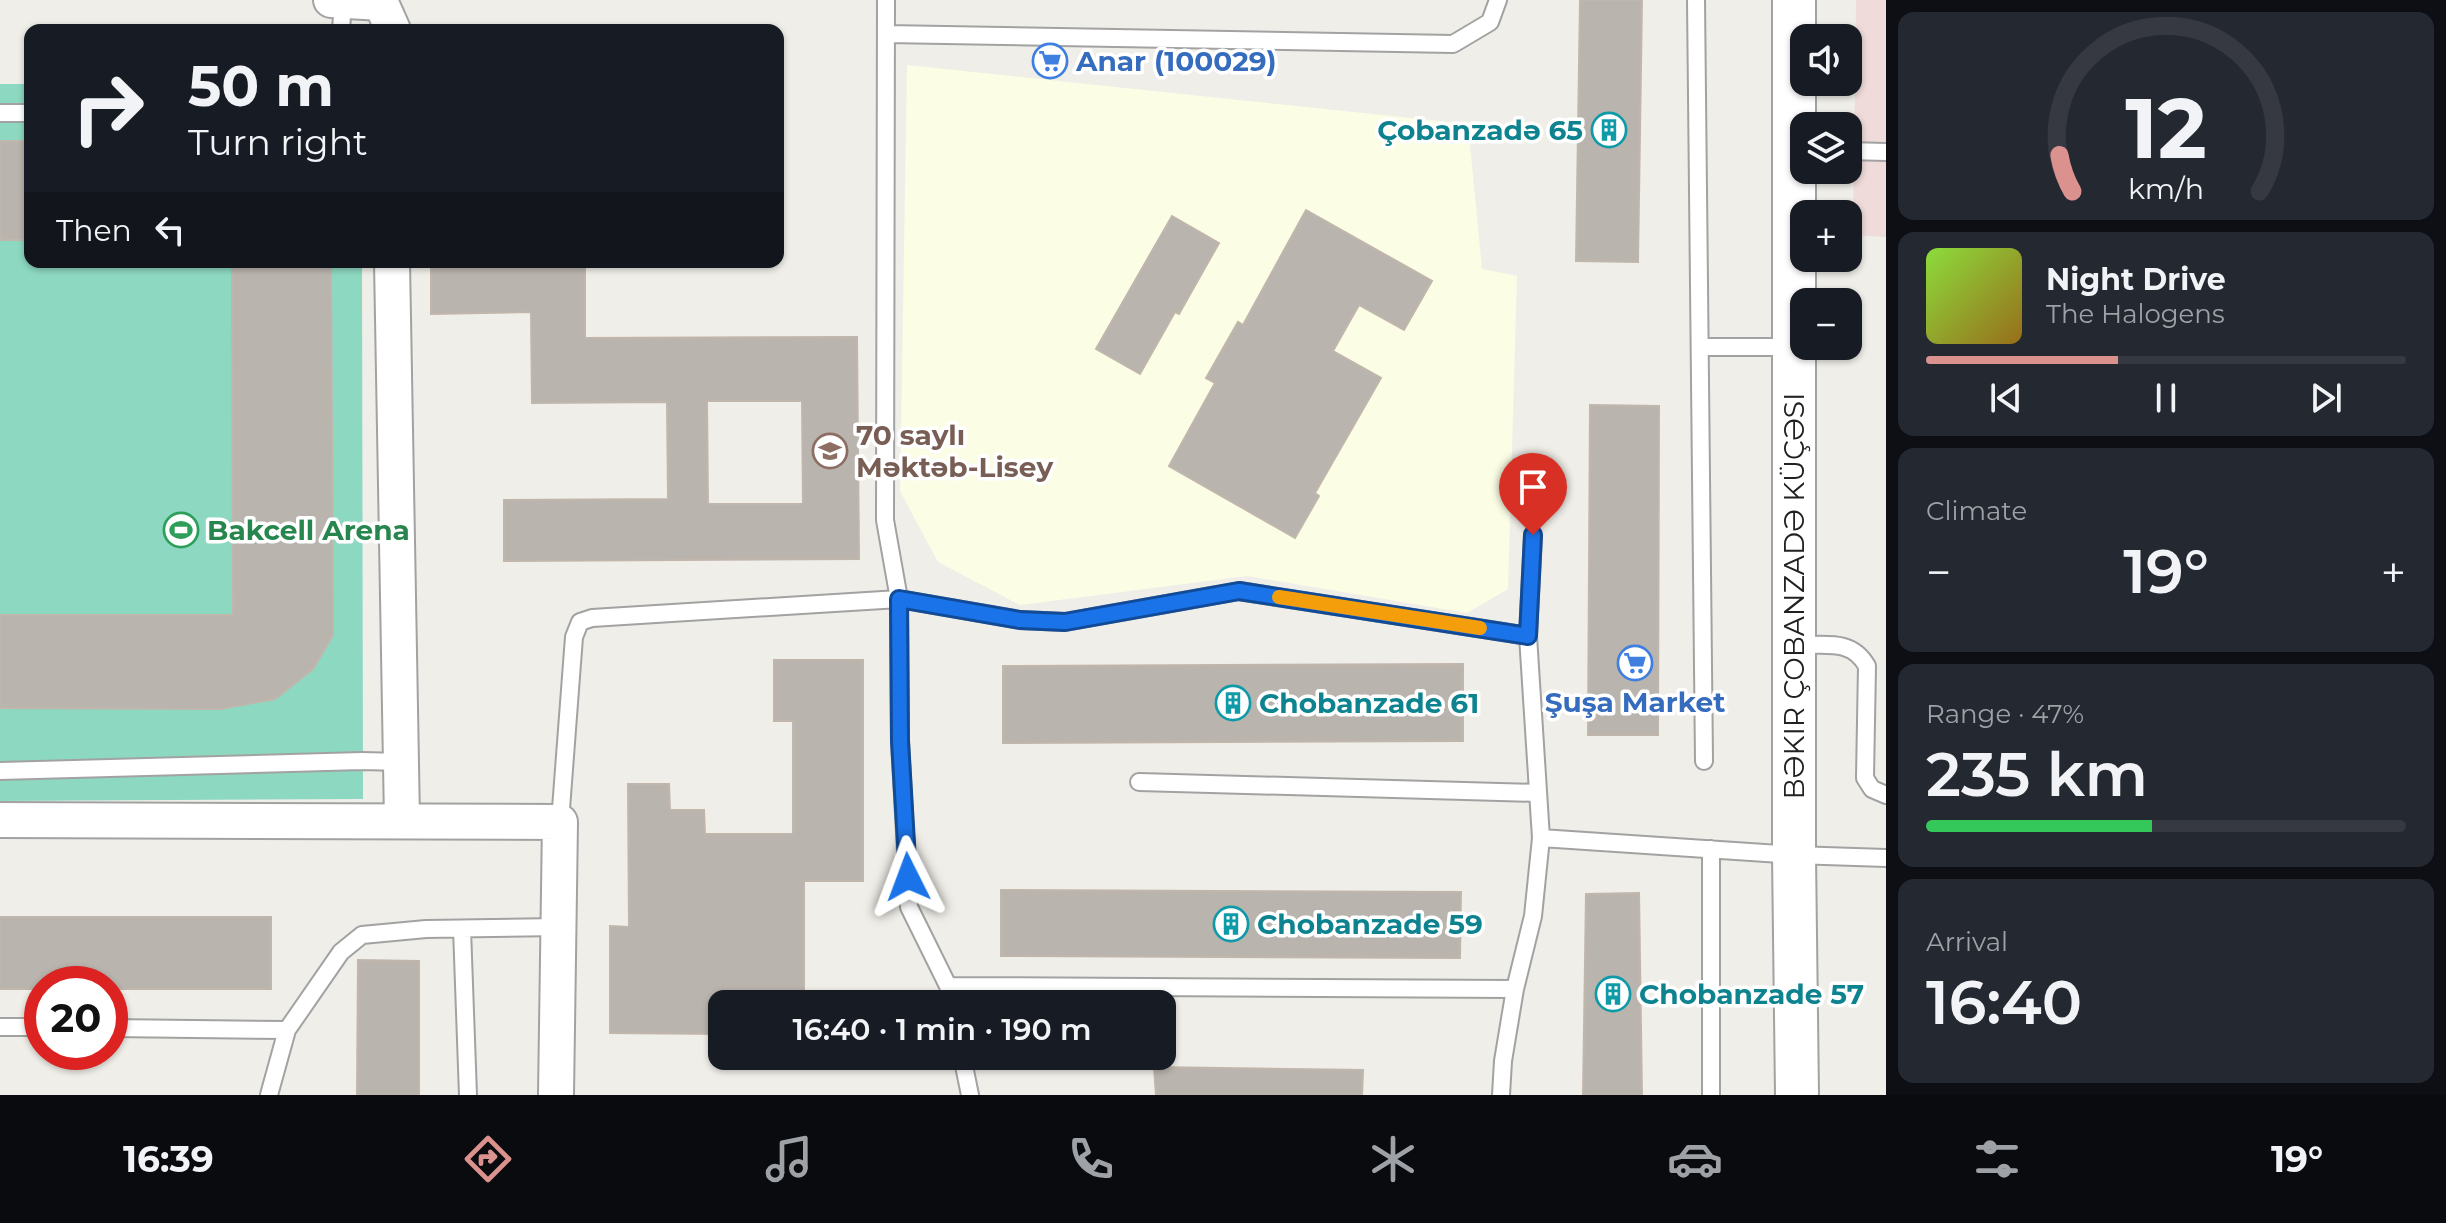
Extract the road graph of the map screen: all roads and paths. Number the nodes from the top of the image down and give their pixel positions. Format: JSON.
{"nodes":[{"id":1,"x":331,"y":0,"type":"edge"},
{"id":2,"x":886,"y":0,"type":"edge"},
{"id":3,"x":1498,"y":0,"type":"edge"},
{"id":4,"x":1696,"y":0,"type":"edge"},
{"id":5,"x":1794,"y":0,"type":"edge"},
{"id":6,"x":343,"y":1,"type":"edge"},
{"id":7,"x":390,"y":11,"type":"edge"},
{"id":8,"x":341,"y":24,"type":"edge"},
{"id":9,"x":886,"y":34,"type":"junction"},
{"id":10,"x":1798,"y":112,"type":"edge"},
{"id":11,"x":0,"y":113,"type":"edge"},
{"id":12,"x":24,"y":113,"type":"edge"},
{"id":13,"x":1862,"y":151,"type":"edge"},
{"id":14,"x":1886,"y":152,"type":"edge"},
{"id":15,"x":1798,"y":184,"type":"edge"},
{"id":16,"x":392,"y":268,"type":"edge"},
{"id":17,"x":1795,"y":288,"type":"edge"},
{"id":18,"x":1701,"y":347,"type":"junction"},
{"id":19,"x":1790,"y":347,"type":"edge"},
{"id":20,"x":1793,"y":360,"type":"edge"},
{"id":21,"x":1533,"y":535,"type":"dead end"},
{"id":22,"x":899,"y":599,"type":"junction"},
{"id":23,"x":1528,"y":636,"type":"junction"},
{"id":24,"x":1794,"y":645,"type":"junction"},
{"id":25,"x":1704,"y":761,"type":"dead end"},
{"id":26,"x":402,"y":762,"type":"junction"},
{"id":27,"x":0,"y":771,"type":"edge"},
{"id":28,"x":1139,"y":782,"type":"dead end"},
{"id":29,"x":1538,"y":793,"type":"junction"},
{"id":30,"x":1886,"y":795,"type":"edge"},
{"id":31,"x":0,"y":820,"type":"edge"},
{"id":32,"x":402,"y":820,"type":"junction"},
{"id":33,"x":560,"y":822,"type":"junction"},
{"id":34,"x":1541,"y":838,"type":"junction"},
{"id":35,"x":1711,"y":849,"type":"junction"},
{"id":36,"x":1794,"y":855,"type":"junction"},
{"id":37,"x":1886,"y":858,"type":"edge"},
{"id":38,"x":560,"y":927,"type":"junction"},
{"id":39,"x":462,"y":929,"type":"junction"},
{"id":40,"x":948,"y":986,"type":"junction"},
{"id":41,"x":1515,"y":989,"type":"junction"},
{"id":42,"x":949,"y":990,"type":"edge"},
{"id":43,"x":0,"y":1027,"type":"edge"},
{"id":44,"x":24,"y":1027,"type":"edge"},
{"id":45,"x":128,"y":1028,"type":"edge"},
{"id":46,"x":287,"y":1030,"type":"junction"},
{"id":47,"x":965,"y":1070,"type":"edge"},
{"id":48,"x":269,"y":1095,"type":"edge"},
{"id":49,"x":468,"y":1095,"type":"edge"},
{"id":50,"x":556,"y":1095,"type":"edge"},
{"id":51,"x":970,"y":1095,"type":"edge"},
{"id":52,"x":1501,"y":1095,"type":"edge"},
{"id":53,"x":1711,"y":1095,"type":"edge"},
{"id":54,"x":1797,"y":1095,"type":"edge"}],
"edges":[{"from":1,"to":6,"type":"street"},
{"from":2,"to":9,"type":"lane"},
{"from":3,"to":9,"type":"lane"},
{"from":4,"to":18,"type":"lane"},
{"from":5,"to":10,"type":"street","name":"BƏKIR ÇOBANZADƏ KÜÇƏSI"},
{"from":6,"to":7,"type":"street"},
{"from":6,"to":8,"type":"lane"},
{"from":9,"to":22,"type":"lane"},
{"from":11,"to":12,"type":"lane"},
{"from":13,"to":14,"type":"lane"},
{"from":15,"to":17,"type":"street","name":"BƏKIR ÇOBANZADƏ KÜÇƏSI"},
{"from":16,"to":26,"type":"street"},
{"from":18,"to":19,"type":"lane"},
{"from":18,"to":25,"type":"lane"},
{"from":20,"to":24,"type":"street","name":"BƏKIR ÇOBANZADƏ KÜÇƏSI"},
{"from":21,"to":23,"type":"lane"},
{"from":22,"to":23,"type":"lane"},
{"from":22,"to":33,"type":"lane"},
{"from":22,"to":40,"type":"lane"},
{"from":23,"to":29,"type":"lane"},
{"from":24,"to":30,"type":"lane"},
{"from":24,"to":36,"type":"street","name":"BƏKIR ÇOBANZADƏ KÜÇƏSI"},
{"from":26,"to":27,"type":"lane"},
{"from":26,"to":32,"type":"street"},
{"from":28,"to":29,"type":"lane"},
{"from":29,"to":34,"type":"lane"},
{"from":31,"to":32,"type":"street"},
{"from":32,"to":33,"type":"street"},
{"from":33,"to":38,"type":"street"},
{"from":34,"to":35,"type":"lane"},
{"from":34,"to":41,"type":"lane"},
{"from":35,"to":36,"type":"lane"},
{"from":35,"to":53,"type":"lane"},
{"from":36,"to":37,"type":"lane"},
{"from":36,"to":54,"type":"street","name":"BƏKIR ÇOBANZADƏ KÜÇƏSI"},
{"from":38,"to":39,"type":"lane"},
{"from":38,"to":50,"type":"street"},
{"from":39,"to":46,"type":"lane"},
{"from":39,"to":49,"type":"lane"},
{"from":40,"to":41,"type":"lane"},
{"from":40,"to":42,"type":"lane"},
{"from":41,"to":52,"type":"lane"},
{"from":43,"to":44,"type":"lane"},
{"from":45,"to":46,"type":"lane"},
{"from":46,"to":48,"type":"lane"},
{"from":47,"to":51,"type":"lane"}]}
